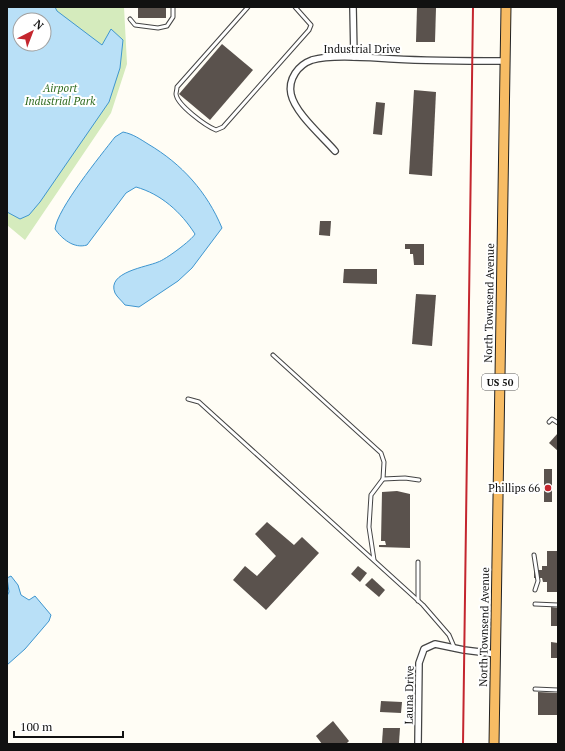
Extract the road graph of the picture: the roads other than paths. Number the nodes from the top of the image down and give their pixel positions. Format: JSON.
{"nodes":[{"id":1,"x":173,"y":7,"type":"edge"},
{"id":2,"x":248,"y":7,"type":"edge"},
{"id":3,"x":295,"y":7,"type":"edge"},
{"id":4,"x":353,"y":7,"type":"edge"},
{"id":5,"x":506,"y":7,"type":"edge"},
{"id":6,"x":130,"y":19,"type":"dead end"},
{"id":7,"x":354,"y":57,"type":"junction"},
{"id":8,"x":504,"y":61,"type":"junction"},
{"id":9,"x":335,"y":151,"type":"dead end"},
{"id":10,"x":273,"y":355,"type":"dead end"},
{"id":11,"x":188,"y":399,"type":"dead end"},
{"id":12,"x":549,"y":422,"type":"dead end"},
{"id":13,"x":558,"y":423,"type":"edge"},
{"id":14,"x":383,"y":479,"type":"junction"},
{"id":15,"x":418,"y":480,"type":"dead end"},
{"id":16,"x":534,"y":555,"type":"dead end"},
{"id":17,"x":374,"y":561,"type":"junction"},
{"id":18,"x":418,"y":562,"type":"dead end"},
{"id":19,"x":535,"y":590,"type":"dead end"},
{"id":20,"x":418,"y":601,"type":"junction"},
{"id":21,"x":535,"y":604,"type":"dead end"},
{"id":22,"x":558,"y":604,"type":"edge"},
{"id":23,"x":455,"y":648,"type":"junction"},
{"id":24,"x":496,"y":654,"type":"junction"},
{"id":25,"x":535,"y":689,"type":"dead end"},
{"id":26,"x":558,"y":690,"type":"edge"},
{"id":27,"x":418,"y":744,"type":"edge"},
{"id":28,"x":494,"y":744,"type":"edge"}],
"edges":[{"from":1,"to":6,"type":"lane"},
{"from":2,"to":3,"type":"lane"},
{"from":4,"to":7,"type":"street"},
{"from":5,"to":8,"type":"highway","name":"North Townsend Avenue","number":"US 50"},
{"from":7,"to":8,"type":"street","name":"Industrial Drive"},
{"from":7,"to":9,"type":"street","name":"Industrial Drive"},
{"from":8,"to":24,"type":"highway","name":"North Townsend Avenue","number":"US 50"},
{"from":10,"to":14,"type":"lane"},
{"from":11,"to":17,"type":"lane"},
{"from":12,"to":13,"type":"lane"},
{"from":14,"to":15,"type":"lane"},
{"from":14,"to":17,"type":"lane"},
{"from":16,"to":19,"type":"lane"},
{"from":17,"to":20,"type":"lane"},
{"from":18,"to":20,"type":"lane"},
{"from":20,"to":23,"type":"lane"},
{"from":21,"to":22,"type":"lane"},
{"from":23,"to":24,"type":"street","name":"Launa Drive"},
{"from":23,"to":27,"type":"street","name":"Launa Drive"},
{"from":24,"to":28,"type":"highway","name":"North Townsend Avenue","number":"US 50"},
{"from":25,"to":26,"type":"lane"}]}
